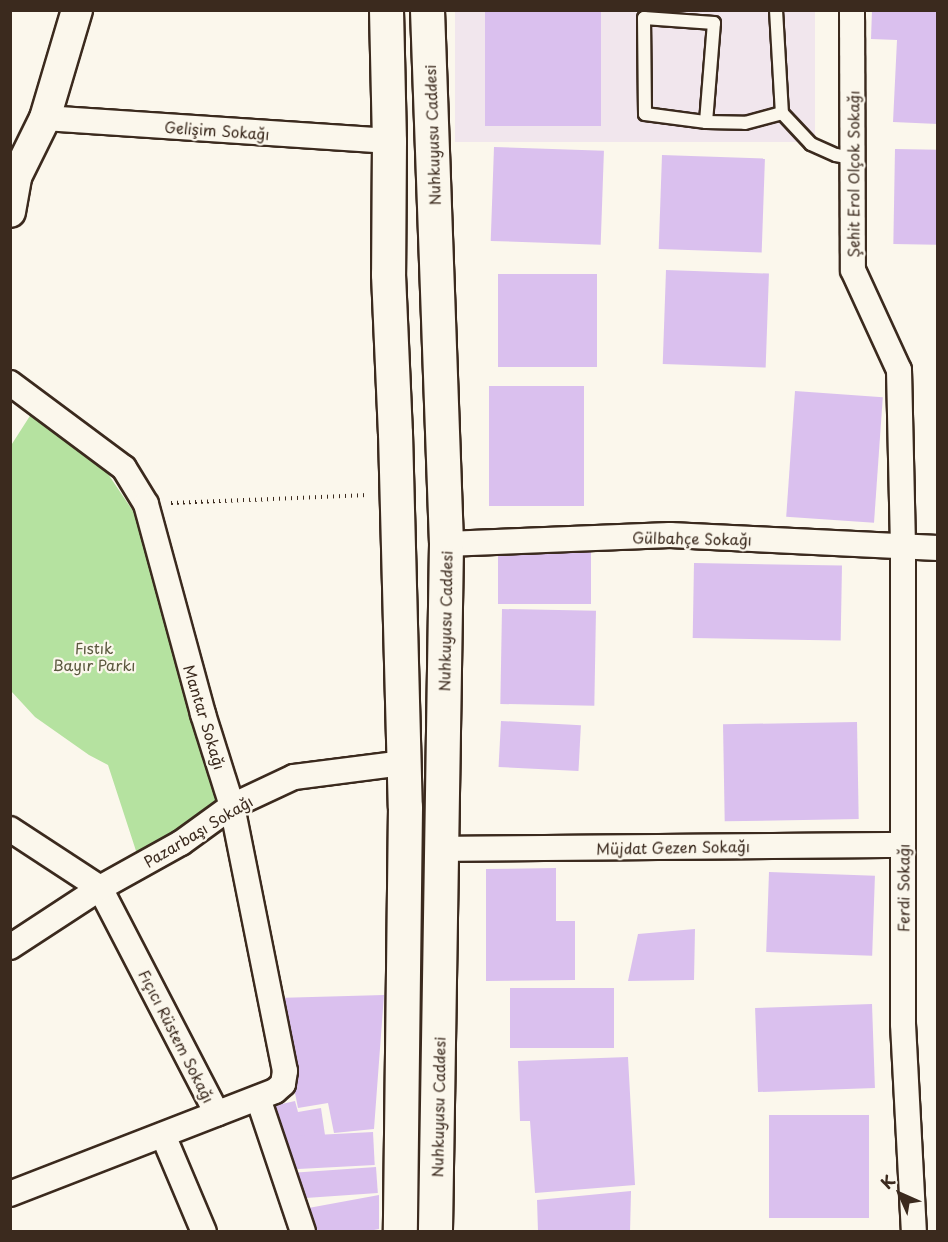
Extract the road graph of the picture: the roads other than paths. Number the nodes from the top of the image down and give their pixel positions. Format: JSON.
{"nodes":[{"id":1,"x":77,"y":10,"type":"edge"},
{"id":2,"x":386,"y":10,"type":"edge"},
{"id":3,"x":427,"y":10,"type":"edge"},
{"id":4,"x":776,"y":10,"type":"edge"},
{"id":5,"x":852,"y":10,"type":"edge"},
{"id":6,"x":714,"y":16,"type":"edge"},
{"id":7,"x":782,"y":113,"type":"junction"},
{"id":8,"x":45,"y":118,"type":"junction"},
{"id":9,"x":706,"y":122,"type":"junction"},
{"id":10,"x":389,"y":141,"type":"junction"},
{"id":11,"x":852,"y":158,"type":"junction"},
{"id":12,"x":13,"y":180,"type":"edge"},
{"id":13,"x":10,"y":212,"type":"edge"},
{"id":14,"x":10,"y":383,"type":"edge"},
{"id":15,"x":446,"y":544,"type":"junction"},
{"id":16,"x":903,"y":544,"type":"junction"},
{"id":17,"x":938,"y":548,"type":"edge"},
{"id":18,"x":404,"y":763,"type":"junction"},
{"id":19,"x":232,"y":806,"type":"junction"},
{"id":20,"x":10,"y":829,"type":"edge"},
{"id":21,"x":903,"y":845,"type":"junction"},
{"id":22,"x":442,"y":849,"type":"junction"},
{"id":23,"x":100,"y":888,"type":"junction"},
{"id":24,"x":10,"y":947,"type":"edge"},
{"id":25,"x":258,"y":1098,"type":"junction"},
{"id":26,"x":217,"y":1114,"type":"junction"},
{"id":27,"x":163,"y":1135,"type":"junction"},
{"id":28,"x":10,"y":1194,"type":"edge"},
{"id":29,"x":204,"y":1232,"type":"edge"},
{"id":30,"x":303,"y":1232,"type":"edge"},
{"id":31,"x":400,"y":1232,"type":"edge"},
{"id":32,"x":435,"y":1232,"type":"edge"},
{"id":33,"x":914,"y":1232,"type":"edge"}],
"edges":[{"from":1,"to":8,"type":"street"},
{"from":2,"to":10,"type":"main road"},
{"from":3,"to":15,"type":"main road","name":"Nuhkuyusu Caddesi"},
{"from":4,"to":7,"type":"lane"},
{"from":5,"to":11,"type":"street","name":"Şehit Erol Olçok Sokağı"},
{"from":6,"to":9,"type":"lane"},
{"from":6,"to":9,"type":"lane"},
{"from":7,"to":9,"type":"lane"},
{"from":7,"to":11,"type":"lane"},
{"from":8,"to":10,"type":"street","name":"Gelişim Sokağı"},
{"from":8,"to":12,"type":"street"},
{"from":10,"to":18,"type":"main road"},
{"from":11,"to":16,"type":"street","name":"Şehit Erol Olçok Sokağı"},
{"from":12,"to":13,"type":"street"},
{"from":14,"to":19,"type":"street","name":"Mantar Sokağı"},
{"from":15,"to":16,"type":"street","name":"Gülbahçe Sokağı"},
{"from":15,"to":22,"type":"main road","name":"Nuhkuyusu Caddesi"},
{"from":16,"to":17,"type":"street","name":"Gülbahçe Sokağı"},
{"from":16,"to":21,"type":"street","name":"Ferdi Sokağı"},
{"from":18,"to":19,"type":"street","name":"Pazarbaşı Sokağı"},
{"from":18,"to":31,"type":"main road"},
{"from":19,"to":23,"type":"street","name":"Pazarbaşı Sokağı"},
{"from":19,"to":25,"type":"street","name":"Mantar Sokağı"},
{"from":20,"to":23,"type":"street","name":"Fıçıcı Rüstem Sokağı"},
{"from":21,"to":22,"type":"street","name":"Müjdat Gezen Sokağı"},
{"from":21,"to":33,"type":"street","name":"Ferdi Sokağı"},
{"from":22,"to":32,"type":"main road","name":"Nuhkuyusu Caddesi"},
{"from":23,"to":24,"type":"street","name":"Pazarbaşı Sokağı"},
{"from":23,"to":26,"type":"street","name":"Fıçıcı Rüstem Sokağı"},
{"from":25,"to":26,"type":"street","name":"Mantar Sokağı"},
{"from":25,"to":30,"type":"street"},
{"from":26,"to":27,"type":"street","name":"Fıçıcı Rüstem Sokağı"},
{"from":27,"to":28,"type":"street","name":"Fıçıcı Rüstem Sokağı"},
{"from":27,"to":29,"type":"street"}]}
